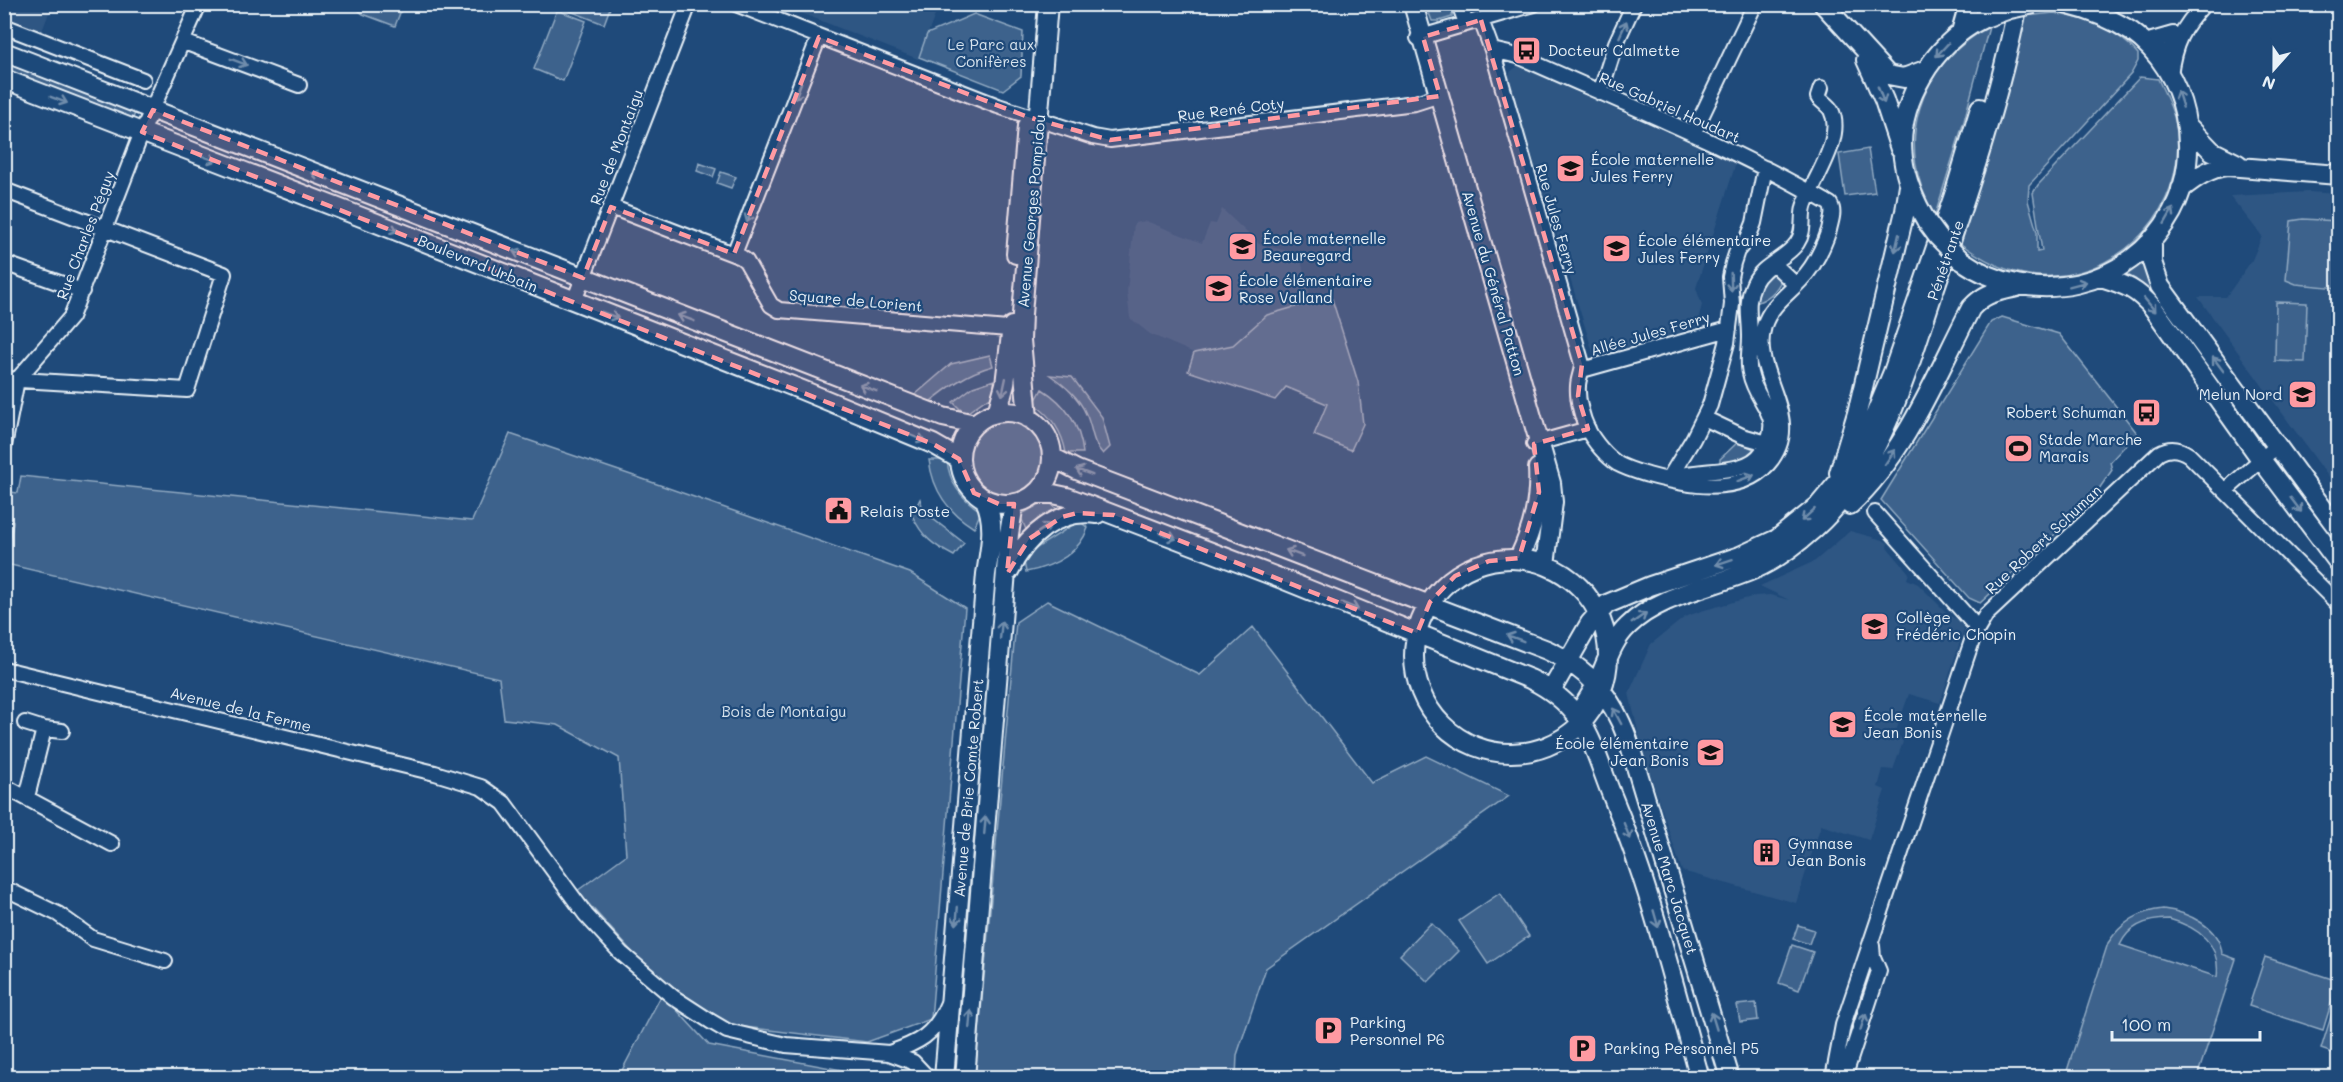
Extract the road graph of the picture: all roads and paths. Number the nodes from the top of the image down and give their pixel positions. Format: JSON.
{"nodes":[{"id":1,"x":199,"y":4,"type":"edge"},
{"id":2,"x":689,"y":4,"type":"edge"},
{"id":3,"x":736,"y":4,"type":"edge"},
{"id":4,"x":1038,"y":4,"type":"edge"},
{"id":5,"x":1048,"y":4,"type":"edge"},
{"id":6,"x":1411,"y":4,"type":"edge"},
{"id":7,"x":1459,"y":4,"type":"edge"},
{"id":8,"x":1534,"y":4,"type":"edge"},
{"id":9,"x":1634,"y":4,"type":"edge"},
{"id":10,"x":1755,"y":4,"type":"edge"},
{"id":11,"x":1822,"y":4,"type":"edge"},
{"id":12,"x":1969,"y":4,"type":"edge"},
{"id":13,"x":2005,"y":4,"type":"edge"},
{"id":14,"x":2018,"y":4,"type":"edge"},
{"id":15,"x":2034,"y":4,"type":"edge"},
{"id":16,"x":2065,"y":4,"type":"edge"},
{"id":17,"x":2204,"y":4,"type":"edge"},
{"id":18,"x":2088,"y":7,"type":"edge"},
{"id":19,"x":1481,"y":20,"type":"junction"},
{"id":20,"x":2188,"y":21,"type":"junction"},
{"id":21,"x":1466,"y":23,"type":"junction"},
{"id":22,"x":4,"y":26,"type":"edge"},
{"id":23,"x":1961,"y":32,"type":"junction"},
{"id":24,"x":2133,"y":33,"type":"junction"},
{"id":25,"x":819,"y":37,"type":"junction"},
{"id":26,"x":1420,"y":37,"type":"junction"},
{"id":27,"x":184,"y":42,"type":"junction"},
{"id":28,"x":1857,"y":42,"type":"junction"},
{"id":29,"x":1492,"y":51,"type":"junction"},
{"id":30,"x":4,"y":52,"type":"edge"},
{"id":31,"x":1925,"y":70,"type":"junction"},
{"id":32,"x":2170,"y":75,"type":"junction"},
{"id":33,"x":4,"y":79,"type":"edge"},
{"id":34,"x":143,"y":80,"type":"dead end"},
{"id":35,"x":299,"y":85,"type":"dead end"},
{"id":36,"x":1821,"y":88,"type":"dead end"},
{"id":37,"x":1600,"y":93,"type":"junction"},
{"id":38,"x":1437,"y":97,"type":"junction"},
{"id":39,"x":1034,"y":119,"type":"junction"},
{"id":40,"x":149,"y":125,"type":"junction"},
{"id":41,"x":2187,"y":125,"type":"junction"},
{"id":42,"x":1693,"y":134,"type":"junction"},
{"id":43,"x":1902,"y":157,"type":"junction"},
{"id":44,"x":2245,"y":167,"type":"junction"},
{"id":45,"x":1765,"y":168,"type":"junction"},
{"id":46,"x":2338,"y":174,"type":"edge"},
{"id":47,"x":1909,"y":186,"type":"junction"},
{"id":48,"x":2181,"y":189,"type":"junction"},
{"id":49,"x":4,"y":190,"type":"edge"},
{"id":50,"x":1810,"y":194,"type":"junction"},
{"id":51,"x":610,"y":207,"type":"junction"},
{"id":52,"x":106,"y":227,"type":"junction"},
{"id":53,"x":2152,"y":239,"type":"junction"},
{"id":54,"x":1794,"y":247,"type":"junction"},
{"id":55,"x":734,"y":254,"type":"junction"},
{"id":56,"x":1816,"y":260,"type":"junction"},
{"id":57,"x":4,"y":263,"type":"edge"},
{"id":58,"x":1774,"y":264,"type":"junction"},
{"id":59,"x":2101,"y":277,"type":"junction"},
{"id":60,"x":582,"y":278,"type":"junction"},
{"id":61,"x":1796,"y":285,"type":"junction"},
{"id":62,"x":2022,"y":286,"type":"junction"},
{"id":63,"x":82,"y":291,"type":"junction"},
{"id":64,"x":574,"y":301,"type":"junction"},
{"id":65,"x":1758,"y":320,"type":"junction"},
{"id":66,"x":1729,"y":327,"type":"junction"},
{"id":67,"x":1017,"y":330,"type":"junction"},
{"id":68,"x":1582,"y":370,"type":"junction"},
{"id":69,"x":4,"y":371,"type":"edge"},
{"id":70,"x":15,"y":377,"type":"edge"},
{"id":71,"x":997,"y":413,"type":"junction"},
{"id":72,"x":1028,"y":418,"type":"junction"},
{"id":73,"x":1704,"y":418,"type":"junction"},
{"id":74,"x":975,"y":424,"type":"junction"},
{"id":75,"x":1588,"y":429,"type":"junction"},
{"id":76,"x":1537,"y":443,"type":"junction"},
{"id":77,"x":1772,"y":445,"type":"junction"},
{"id":78,"x":2277,"y":445,"type":"junction"},
{"id":79,"x":4,"y":446,"type":"edge"},
{"id":80,"x":1052,"y":457,"type":"junction"},
{"id":81,"x":2260,"y":458,"type":"junction"},
{"id":82,"x":959,"y":459,"type":"junction"},
{"id":83,"x":1668,"y":480,"type":"junction"},
{"id":84,"x":2225,"y":491,"type":"junction"},
{"id":85,"x":1035,"y":494,"type":"junction"},
{"id":86,"x":1838,"y":494,"type":"junction"},
{"id":87,"x":985,"y":500,"type":"junction"},
{"id":88,"x":1014,"y":504,"type":"junction"},
{"id":89,"x":1875,"y":513,"type":"dead end"},
{"id":90,"x":1114,"y":515,"type":"junction"},
{"id":91,"x":2338,"y":529,"type":"edge"},
{"id":92,"x":1802,"y":538,"type":"junction"},
{"id":93,"x":1519,"y":558,"type":"junction"},
{"id":94,"x":2338,"y":562,"type":"edge"},
{"id":95,"x":1545,"y":565,"type":"junction"},
{"id":96,"x":1007,"y":574,"type":"junction"},
{"id":97,"x":2338,"y":604,"type":"edge"},
{"id":98,"x":1978,"y":626,"type":"junction"},
{"id":99,"x":1569,"y":660,"type":"junction"},
{"id":100,"x":4,"y":669,"type":"edge"},
{"id":101,"x":1597,"y":683,"type":"junction"},
{"id":102,"x":1551,"y":691,"type":"junction"},
{"id":103,"x":1577,"y":716,"type":"junction"},
{"id":104,"x":25,"y":723,"type":"dead end"},
{"id":105,"x":44,"y":729,"type":"junction"},
{"id":106,"x":62,"y":731,"type":"dead end"},
{"id":107,"x":4,"y":786,"type":"edge"},
{"id":108,"x":27,"y":797,"type":"junction"},
{"id":109,"x":112,"y":844,"type":"dead end"},
{"id":110,"x":4,"y":888,"type":"edge"},
{"id":111,"x":1872,"y":944,"type":"junction"},
{"id":112,"x":165,"y":961,"type":"dead end"},
{"id":113,"x":951,"y":994,"type":"junction"},
{"id":114,"x":889,"y":1053,"type":"junction"},
{"id":115,"x":928,"y":1077,"type":"edge"},
{"id":116,"x":944,"y":1077,"type":"edge"},
{"id":117,"x":965,"y":1077,"type":"edge"},
{"id":118,"x":1700,"y":1077,"type":"edge"},
{"id":119,"x":1730,"y":1077,"type":"edge"},
{"id":120,"x":1833,"y":1077,"type":"edge"},
{"id":121,"x":1844,"y":1077,"type":"edge"}],
"edges":[{"from":1,"to":27,"type":"street","name":"Rue Charles Péguy"},
{"from":2,"to":51,"type":"street","name":"Rue de Montaigu"},
{"from":3,"to":25,"type":"street","name":"Rue René Coty"},
{"from":4,"to":39,"type":"main road","name":"Avenue Georges Pompidou"},
{"from":5,"to":39,"type":"main road","name":"Avenue Georges Pompidou"},
{"from":6,"to":26,"type":"main road","name":"Avenue du Général Patton"},
{"from":7,"to":21,"type":"street"},
{"from":8,"to":19,"type":"street"},
{"from":37,"to":9,"type":"street","one_way":true},
{"from":10,"to":42,"type":"street"},
{"from":11,"to":28,"type":"main road"},
{"from":12,"to":23,"type":"main road"},
{"from":13,"to":86,"type":"main road","name":"Pénétrante"},
{"from":14,"to":86,"type":"main road","name":"Pénétrante"},
{"from":15,"to":23,"type":"main road","bridge":true},
{"from":16,"to":18,"type":"main road"},
{"from":17,"to":20,"type":"street"},
{"from":18,"to":24,"type":"main road"},
{"from":19,"to":21,"type":"street"},
{"from":19,"to":29,"type":"street","name":"Rue Jules Ferry"},
{"from":20,"to":24,"type":"street"},
{"from":20,"to":32,"type":"street"},
{"from":21,"to":26,"type":"street"},
{"from":22,"to":34,"type":"street"},
{"from":23,"to":31,"type":"main road","one_way":true},
{"from":24,"to":32,"type":"main road"},
{"from":25,"to":39,"type":"street","name":"Rue René Coty"},
{"from":25,"to":55,"type":"street","one_way":true},
{"from":26,"to":38,"type":"main road","name":"Avenue du Général Patton"},
{"from":27,"to":35,"type":"street","one_way":true},
{"from":27,"to":40,"type":"street","name":"Rue Charles Péguy"},
{"from":28,"to":31,"type":"main road"},
{"from":28,"to":43,"type":"main road","one_way":true},
{"from":29,"to":37,"type":"street","name":"Rue Gabriel Houdart"},
{"from":29,"to":68,"type":"street","name":"Rue Jules Ferry"},
{"from":30,"to":40,"type":"main road"},
{"from":31,"to":43,"type":"main road"},
{"from":41,"to":32,"type":"main road","one_way":true},
{"from":33,"to":40,"type":"main road","one_way":true},
{"from":36,"to":50,"type":"street"},
{"from":37,"to":42,"type":"street","name":"Rue Gabriel Houdart"},
{"from":38,"to":39,"type":"street","name":"Rue René Coty"},
{"from":38,"to":76,"type":"main road","name":"Avenue du Général Patton"},
{"from":39,"to":67,"type":"main road","name":"Avenue Georges Pompidou"},
{"from":39,"to":67,"type":"main road","name":"Avenue Georges Pompidou"},
{"from":40,"to":52,"type":"street","name":"Rue Charles Péguy"},
{"from":60,"to":40,"type":"main road","one_way":true},
{"from":40,"to":64,"type":"main road","name":"Boulevard Urbain","one_way":true},
{"from":41,"to":44,"type":"main road"},
{"from":41,"to":48,"type":"main road"},
{"from":42,"to":45,"type":"street","name":"Rue Gabriel Houdart"},
{"from":43,"to":47,"type":"main road"},
{"from":44,"to":46,"type":"main road"},
{"from":44,"to":48,"type":"main road"},
{"from":45,"to":50,"type":"street","name":"Rue Gabriel Houdart"},
{"from":45,"to":66,"type":"street","one_way":true},
{"from":47,"to":62,"type":"main road","bridge":true},
{"from":47,"to":86,"type":"main road","one_way":true},
{"from":53,"to":48,"type":"main road","one_way":true},
{"from":49,"to":52,"type":"street"},
{"from":50,"to":54,"type":"street"},
{"from":50,"to":56,"type":"street","name":"Rue Gabriel Houdart"},
{"from":51,"to":55,"type":"street"},
{"from":51,"to":60,"type":"street","name":"Rue de Montaigu"},
{"from":52,"to":63,"type":"street","name":"Rue Charles Péguy"},
{"from":52,"to":70,"type":"street"},
{"from":53,"to":59,"type":"main road"},
{"from":78,"to":53,"type":"main road","one_way":true},
{"from":54,"to":56,"type":"street"},
{"from":54,"to":58,"type":"street"},
{"from":55,"to":67,"type":"street","name":"Square de Lorient"},
{"from":56,"to":61,"type":"street"},
{"from":57,"to":63,"type":"street"},
{"from":58,"to":61,"type":"street"},
{"from":58,"to":65,"type":"street"},
{"from":62,"to":59,"type":"main road","one_way":true},
{"from":59,"to":81,"type":"main road","one_way":true},
{"from":60,"to":64,"type":"street","name":"Rue de Montaigu"},
{"from":74,"to":60,"type":"main road","one_way":true},
{"from":61,"to":65,"type":"street"},
{"from":92,"to":62,"type":"main road","one_way":true},
{"from":63,"to":70,"type":"street","name":"Rue Charles Péguy"},
{"from":64,"to":82,"type":"main road","name":"Boulevard Urbain","one_way":true},
{"from":65,"to":66,"type":"street","name":"Allée Jules Ferry"},
{"from":65,"to":77,"type":"street"},
{"from":66,"to":68,"type":"street","name":"Allée Jules Ferry"},
{"from":66,"to":73,"type":"street"},
{"from":67,"to":71,"type":"main road","name":"Avenue Georges Pompidou","one_way":true},
{"from":67,"to":72,"type":"main road","name":"Avenue Georges Pompidou"},
{"from":68,"to":75,"type":"street","name":"Rue Jules Ferry"},
{"from":69,"to":70,"type":"street"},
{"from":70,"to":79,"type":"street"},
{"from":71,"to":72,"type":"main road"},
{"from":71,"to":74,"type":"main road"},
{"from":72,"to":80,"type":"main road"},
{"from":73,"to":77,"type":"street"},
{"from":73,"to":83,"type":"street"},
{"from":74,"to":82,"type":"main road"},
{"from":75,"to":76,"type":"street"},
{"from":75,"to":83,"type":"street"},
{"from":76,"to":93,"type":"main road","name":"Avenue du Général Patton"},
{"from":76,"to":95,"type":"main road","name":"Avenue du Général Patton"},
{"from":77,"to":83,"type":"street"},
{"from":78,"to":81,"type":"street"},
{"from":78,"to":91,"type":"main road"},
{"from":80,"to":85,"type":"main road"},
{"from":99,"to":80,"type":"main road","name":"Avenue Marc Jacquet","one_way":true},
{"from":81,"to":84,"type":"street"},
{"from":81,"to":94,"type":"main road","one_way":true},
{"from":82,"to":87,"type":"main road"},
{"from":84,"to":97,"type":"street","name":"Rue Robert Schuman"},
{"from":84,"to":98,"type":"street","name":"Rue Robert Schuman"},
{"from":85,"to":88,"type":"main road"},
{"from":85,"to":90,"type":"main road","name":"Avenue Marc Jacquet"},
{"from":86,"to":92,"type":"main road"},
{"from":86,"to":99,"type":"main road","one_way":true},
{"from":87,"to":88,"type":"main road"},
{"from":87,"to":113,"type":"main road","name":"Avenue de Brie Comte Robert","one_way":true},
{"from":88,"to":96,"type":"main road","name":"Avenue de Brie Comte Robert"},
{"from":89,"to":98,"type":"street"},
{"from":96,"to":90,"type":"main road","one_way":true},
{"from":90,"to":102,"type":"main road","name":"Avenue Marc Jacquet","one_way":true},
{"from":101,"to":92,"type":"main road","one_way":true},
{"from":93,"to":95,"type":"main road"},
{"from":93,"to":95,"type":"main road"},
{"from":117,"to":96,"type":"main road","name":"Avenue de Brie Comte Robert","one_way":true},
{"from":98,"to":111,"type":"street","name":"Rue Robert Schuman"},
{"from":99,"to":101,"type":"main road","name":"Avenue Marc Jacquet"},
{"from":99,"to":102,"type":"main road"},
{"from":100,"to":114,"type":"street","name":"Avenue de la Ferme"},
{"from":101,"to":103,"type":"main road"},
{"from":119,"to":101,"type":"main road","name":"Avenue Marc Jacquet","one_way":true},
{"from":102,"to":103,"type":"main road","name":"Avenue Marc Jacquet"},
{"from":103,"to":118,"type":"main road","name":"Avenue Marc Jacquet","one_way":true},
{"from":104,"to":105,"type":"street"},
{"from":105,"to":106,"type":"street"},
{"from":105,"to":108,"type":"street"},
{"from":107,"to":108,"type":"street"},
{"from":108,"to":109,"type":"street"},
{"from":110,"to":112,"type":"street"},
{"from":111,"to":120,"type":"street","name":"Rue Robert Schuman"},
{"from":121,"to":111,"type":"street","one_way":true},
{"from":113,"to":114,"type":"street"},
{"from":113,"to":116,"type":"main road","name":"Avenue de Brie Comte Robert"},
{"from":114,"to":115,"type":"street"}]}
